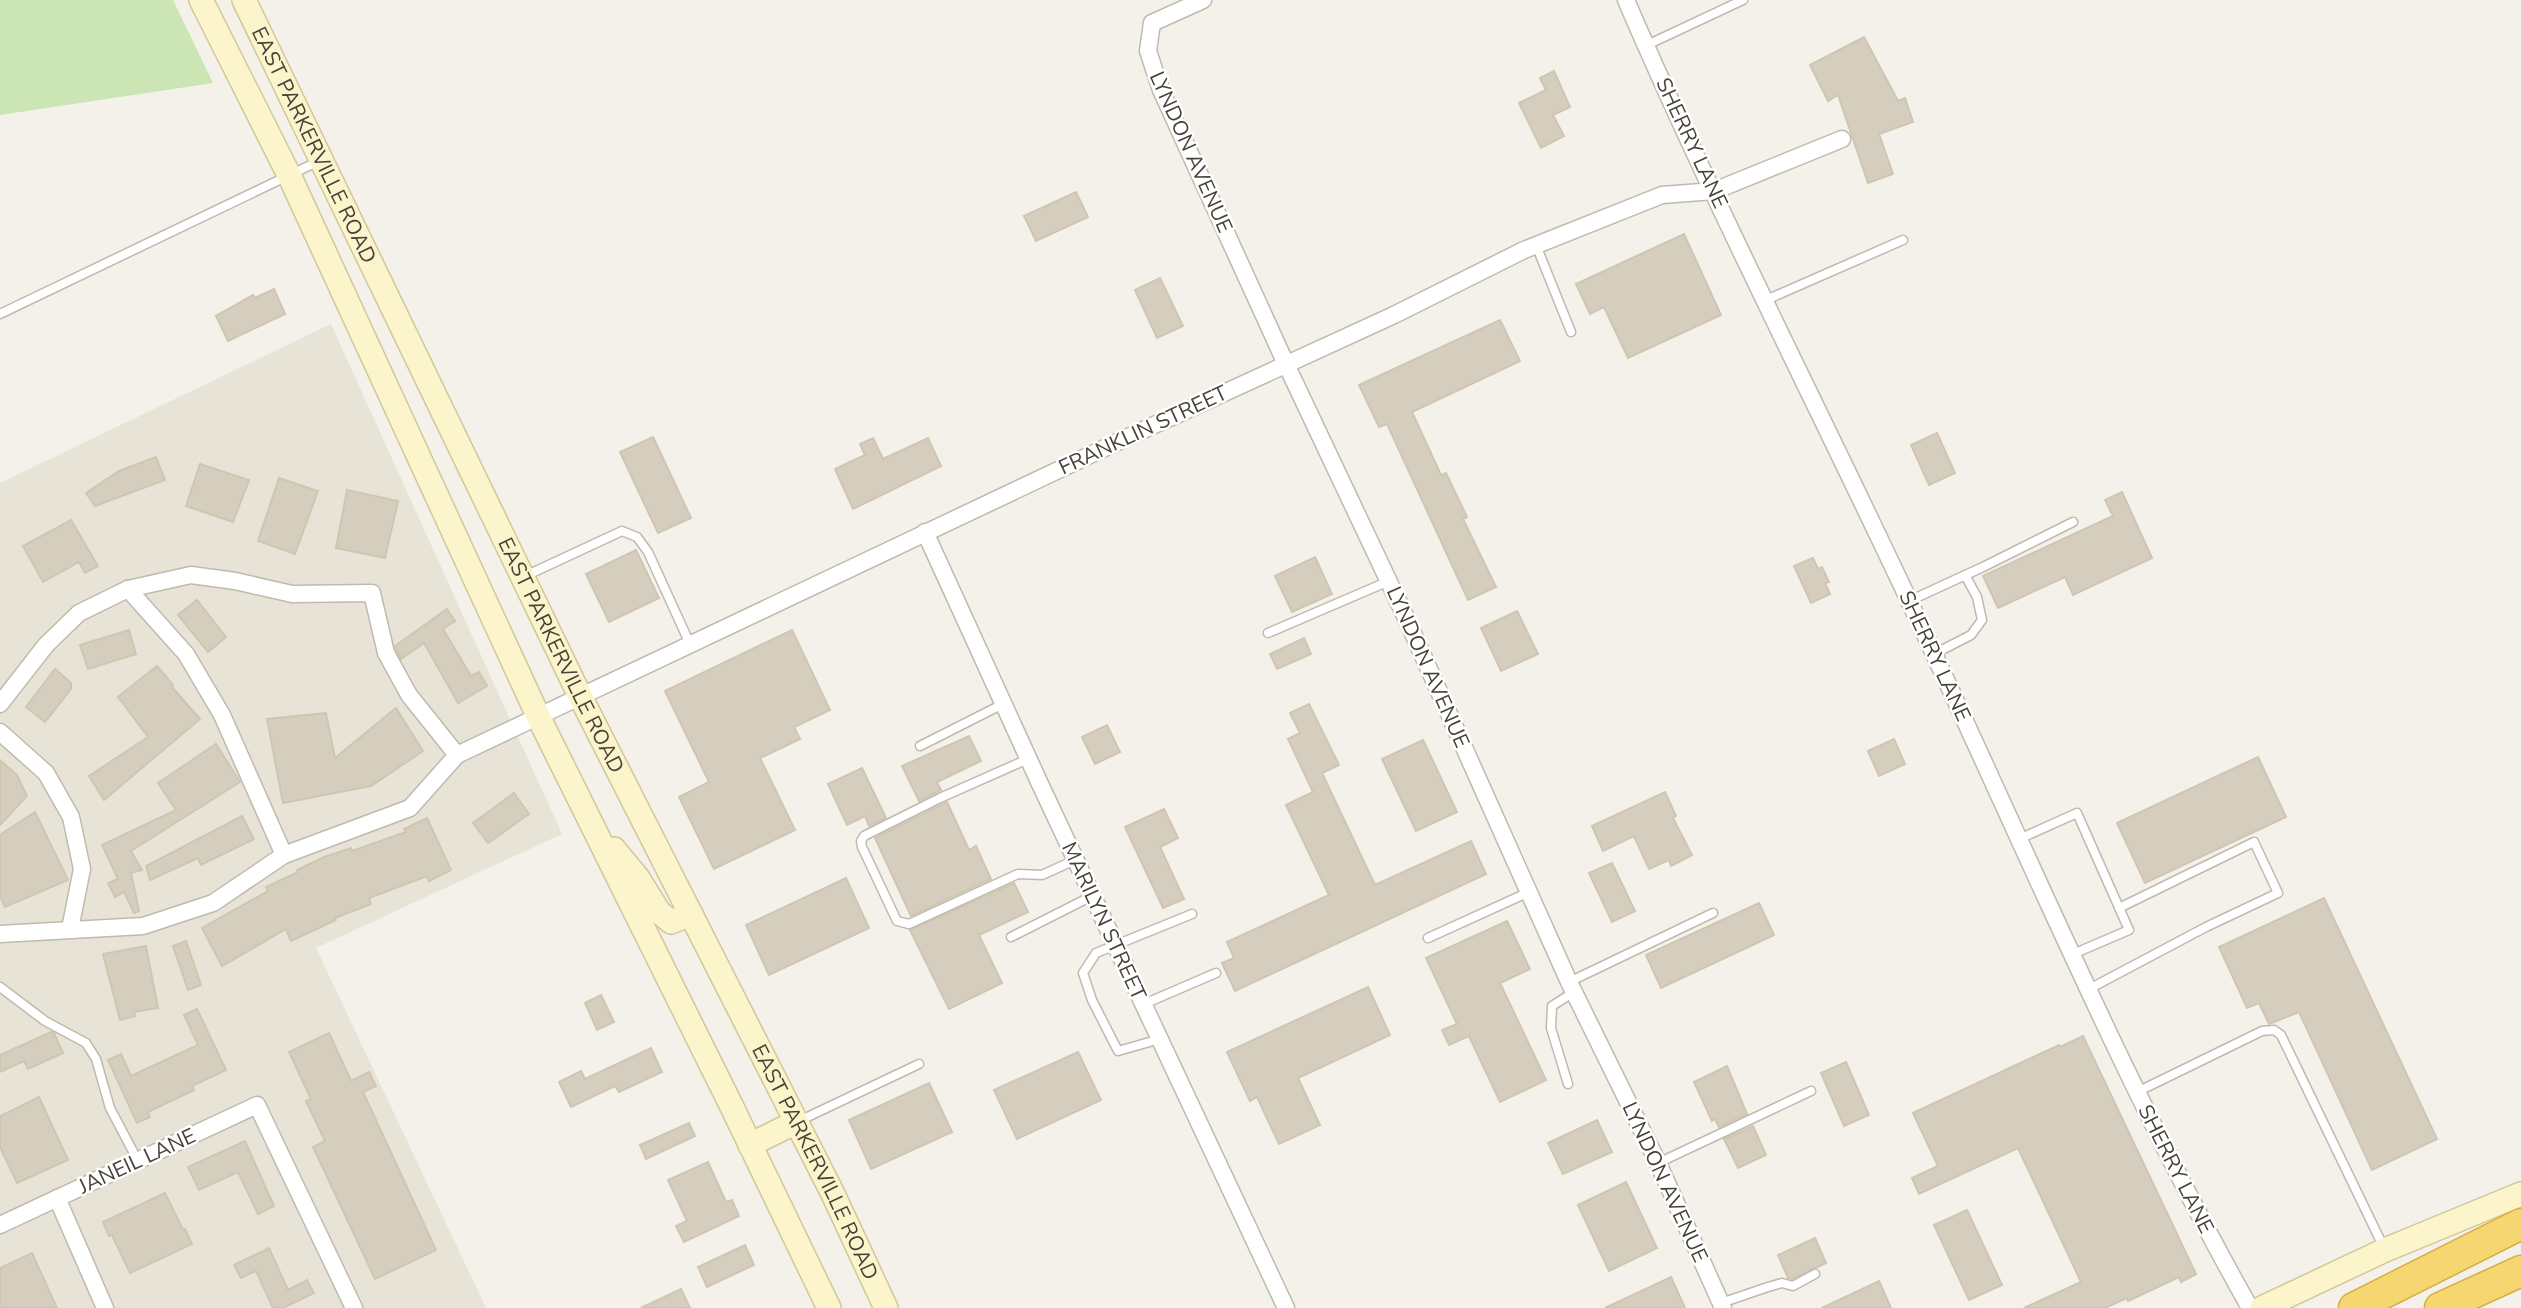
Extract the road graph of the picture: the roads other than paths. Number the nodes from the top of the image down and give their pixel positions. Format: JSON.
{"nodes":[{"id":1,"x":201,"y":0,"type":"edge"},
{"id":2,"x":244,"y":0,"type":"edge"},
{"id":3,"x":1203,"y":0,"type":"edge"},
{"id":4,"x":1626,"y":0,"type":"edge"},
{"id":5,"x":1743,"y":0,"type":"edge"},
{"id":6,"x":1647,"y":45,"type":"junction"},
{"id":7,"x":1842,"y":139,"type":"dead end"},
{"id":8,"x":322,"y":160,"type":"junction"},
{"id":9,"x":290,"y":177,"type":"junction"},
{"id":10,"x":1714,"y":191,"type":"junction"},
{"id":11,"x":1903,"y":240,"type":"dead end"},
{"id":12,"x":1536,"y":245,"type":"junction"},
{"id":13,"x":1766,"y":300,"type":"junction"},
{"id":14,"x":0,"y":314,"type":"edge"},
{"id":15,"x":1571,"y":332,"type":"dead end"},
{"id":16,"x":1286,"y":364,"type":"junction"},
{"id":17,"x":2073,"y":522,"type":"dead end"},
{"id":18,"x":925,"y":533,"type":"junction"},
{"id":19,"x":1965,"y":575,"type":"junction"},
{"id":20,"x":523,"y":577,"type":"junction"},
{"id":21,"x":1389,"y":581,"type":"junction"},
{"id":22,"x":128,"y":589,"type":"junction"},
{"id":23,"x":1909,"y":601,"type":"junction"},
{"id":24,"x":1268,"y":633,"type":"dead end"},
{"id":25,"x":691,"y":644,"type":"junction"},
{"id":26,"x":1934,"y":654,"type":"junction"},
{"id":27,"x":581,"y":698,"type":"junction"},
{"id":28,"x":0,"y":704,"type":"edge"},
{"id":29,"x":1003,"y":704,"type":"junction"},
{"id":30,"x":538,"y":719,"type":"junction"},
{"id":31,"x":0,"y":732,"type":"edge"},
{"id":32,"x":920,"y":746,"type":"dead end"},
{"id":33,"x":457,"y":755,"type":"junction"},
{"id":34,"x":1028,"y":759,"type":"junction"},
{"id":35,"x":581,"y":804,"type":"junction"},
{"id":36,"x":2019,"y":839,"type":"junction"},
{"id":37,"x":284,"y":855,"type":"junction"},
{"id":38,"x":1075,"y":860,"type":"junction"},
{"id":39,"x":1529,"y":892,"type":"junction"},
{"id":40,"x":1092,"y":896,"type":"junction"},
{"id":41,"x":2119,"y":908,"type":"junction"},
{"id":42,"x":1713,"y":913,"type":"dead end"},
{"id":43,"x":691,"y":914,"type":"junction"},
{"id":44,"x":1192,"y":914,"type":"dead end"},
{"id":45,"x":70,"y":929,"type":"junction"},
{"id":46,"x":0,"y":934,"type":"edge"},
{"id":47,"x":1010,"y":937,"type":"dead end"},
{"id":48,"x":1428,"y":938,"type":"dead end"},
{"id":49,"x":1116,"y":945,"type":"junction"},
{"id":50,"x":2073,"y":954,"type":"junction"},
{"id":51,"x":1216,"y":973,"type":"dead end"},
{"id":52,"x":0,"y":987,"type":"edge"},
{"id":53,"x":1571,"y":987,"type":"junction"},
{"id":54,"x":2089,"y":989,"type":"junction"},
{"id":55,"x":1144,"y":1004,"type":"junction"},
{"id":56,"x":1160,"y":1039,"type":"junction"},
{"id":57,"x":919,"y":1064,"type":"dead end"},
{"id":58,"x":1568,"y":1084,"type":"dead end"},
{"id":59,"x":1811,"y":1091,"type":"dead end"},
{"id":60,"x":2137,"y":1092,"type":"junction"},
{"id":61,"x":796,"y":1122,"type":"junction"},
{"id":62,"x":750,"y":1145,"type":"junction"},
{"id":63,"x":138,"y":1161,"type":"junction"},
{"id":64,"x":1658,"y":1163,"type":"junction"},
{"id":65,"x":2521,"y":1194,"type":"edge"},
{"id":66,"x":57,"y":1198,"type":"junction"},
{"id":67,"x":2521,"y":1224,"type":"edge"},
{"id":68,"x":0,"y":1225,"type":"edge"},
{"id":69,"x":2385,"y":1250,"type":"junction"},
{"id":70,"x":2521,"y":1271,"type":"edge"},
{"id":71,"x":1815,"y":1274,"type":"dead end"},
{"id":72,"x":1722,"y":1306,"type":"edge"},
{"id":73,"x":105,"y":1308,"type":"edge"},
{"id":74,"x":354,"y":1308,"type":"edge"},
{"id":75,"x":829,"y":1308,"type":"edge"},
{"id":76,"x":886,"y":1308,"type":"edge"},
{"id":77,"x":1286,"y":1308,"type":"edge"},
{"id":78,"x":2250,"y":1308,"type":"edge"},
{"id":79,"x":2262,"y":1308,"type":"edge"},
{"id":80,"x":2354,"y":1308,"type":"edge"},
{"id":81,"x":2440,"y":1308,"type":"edge"}],
"edges":[{"from":1,"to":9,"type":"main road","name":"EAST PARKERVILLE ROAD"},
{"from":2,"to":8,"type":"main road","name":"EAST PARKERVILLE ROAD"},
{"from":3,"to":16,"type":"street","name":"LYNDON AVENUE"},
{"from":4,"to":6,"type":"street","name":"SHERRY LANE"},
{"from":5,"to":6,"type":"lane"},
{"from":6,"to":10,"type":"street","name":"SHERRY LANE"},
{"from":7,"to":10,"type":"street","name":"FRANKLIN STREET"},
{"from":8,"to":9,"type":"lane"},
{"from":8,"to":20,"type":"main road","name":"EAST PARKERVILLE ROAD"},
{"from":9,"to":14,"type":"lane"},
{"from":9,"to":30,"type":"main road","name":"EAST PARKERVILLE ROAD"},
{"from":10,"to":12,"type":"street","name":"FRANKLIN STREET"},
{"from":10,"to":13,"type":"street","name":"SHERRY LANE"},
{"from":11,"to":13,"type":"lane"},
{"from":12,"to":15,"type":"lane"},
{"from":12,"to":16,"type":"street","name":"FRANKLIN STREET"},
{"from":13,"to":23,"type":"street","name":"SHERRY LANE"},
{"from":16,"to":18,"type":"street","name":"FRANKLIN STREET"},
{"from":16,"to":21,"type":"street","name":"LYNDON AVENUE"},
{"from":17,"to":19,"type":"lane"},
{"from":18,"to":25,"type":"street","name":"FRANKLIN STREET"},
{"from":18,"to":29,"type":"street","name":"MARILYN STREET"},
{"from":19,"to":23,"type":"lane"},
{"from":19,"to":26,"type":"lane"},
{"from":20,"to":25,"type":"lane"},
{"from":20,"to":27,"type":"main road","name":"EAST PARKERVILLE ROAD"},
{"from":21,"to":24,"type":"lane"},
{"from":21,"to":39,"type":"street","name":"LYNDON AVENUE"},
{"from":22,"to":28,"type":"street"},
{"from":22,"to":33,"type":"street"},
{"from":22,"to":37,"type":"street"},
{"from":23,"to":26,"type":"street","name":"SHERRY LANE"},
{"from":25,"to":27,"type":"street","name":"FRANKLIN STREET"},
{"from":26,"to":36,"type":"street","name":"SHERRY LANE"},
{"from":27,"to":30,"type":"street","name":"FRANKLIN STREET"},
{"from":27,"to":43,"type":"main road","name":"EAST PARKERVILLE ROAD"},
{"from":29,"to":32,"type":"lane"},
{"from":29,"to":34,"type":"street","name":"MARILYN STREET"},
{"from":30,"to":33,"type":"street","name":"FRANKLIN STREET"},
{"from":30,"to":35,"type":"main road","name":"EAST PARKERVILLE ROAD"},
{"from":31,"to":45,"type":"street"},
{"from":33,"to":37,"type":"street"},
{"from":34,"to":38,"type":"street","name":"MARILYN STREET"},
{"from":34,"to":38,"type":"lane"},
{"from":35,"to":43,"type":"main road"},
{"from":35,"to":62,"type":"main road","name":"EAST PARKERVILLE ROAD"},
{"from":36,"to":41,"type":"lane"},
{"from":36,"to":50,"type":"street","name":"SHERRY LANE"},
{"from":37,"to":45,"type":"street"},
{"from":38,"to":40,"type":"street","name":"MARILYN STREET"},
{"from":39,"to":48,"type":"lane"},
{"from":39,"to":53,"type":"street","name":"LYNDON AVENUE"},
{"from":40,"to":47,"type":"lane"},
{"from":40,"to":49,"type":"street","name":"MARILYN STREET"},
{"from":41,"to":50,"type":"lane"},
{"from":41,"to":54,"type":"lane"},
{"from":42,"to":53,"type":"lane"},
{"from":43,"to":61,"type":"main road","name":"EAST PARKERVILLE ROAD"},
{"from":44,"to":49,"type":"lane"},
{"from":45,"to":46,"type":"street"},
{"from":49,"to":55,"type":"street","name":"MARILYN STREET"},
{"from":49,"to":56,"type":"lane"},
{"from":50,"to":54,"type":"street","name":"SHERRY LANE"},
{"from":51,"to":55,"type":"lane"},
{"from":52,"to":63,"type":"lane"},
{"from":53,"to":58,"type":"lane"},
{"from":53,"to":64,"type":"street","name":"LYNDON AVENUE"},
{"from":54,"to":60,"type":"street","name":"SHERRY LANE"},
{"from":55,"to":56,"type":"street","name":"MARILYN STREET"},
{"from":56,"to":77,"type":"street","name":"MARILYN STREET"},
{"from":57,"to":61,"type":"lane"},
{"from":59,"to":64,"type":"lane"},
{"from":60,"to":69,"type":"lane"},
{"from":60,"to":78,"type":"street","name":"SHERRY LANE"},
{"from":61,"to":62,"type":"main road"},
{"from":61,"to":76,"type":"main road","name":"EAST PARKERVILLE ROAD"},
{"from":62,"to":75,"type":"main road","name":"EAST PARKERVILLE ROAD"},
{"from":63,"to":66,"type":"street","name":"JANEIL LANE"},
{"from":63,"to":74,"type":"street","name":"JANEIL LANE"},
{"from":64,"to":72,"type":"street","name":"LYNDON AVENUE"},
{"from":65,"to":69,"type":"main road"},
{"from":66,"to":68,"type":"street","name":"JANEIL LANE"},
{"from":66,"to":73,"type":"street"},
{"from":67,"to":80,"type":"highway"},
{"from":69,"to":79,"type":"main road"},
{"from":70,"to":81,"type":"highway"},
{"from":71,"to":72,"type":"lane"}]}
